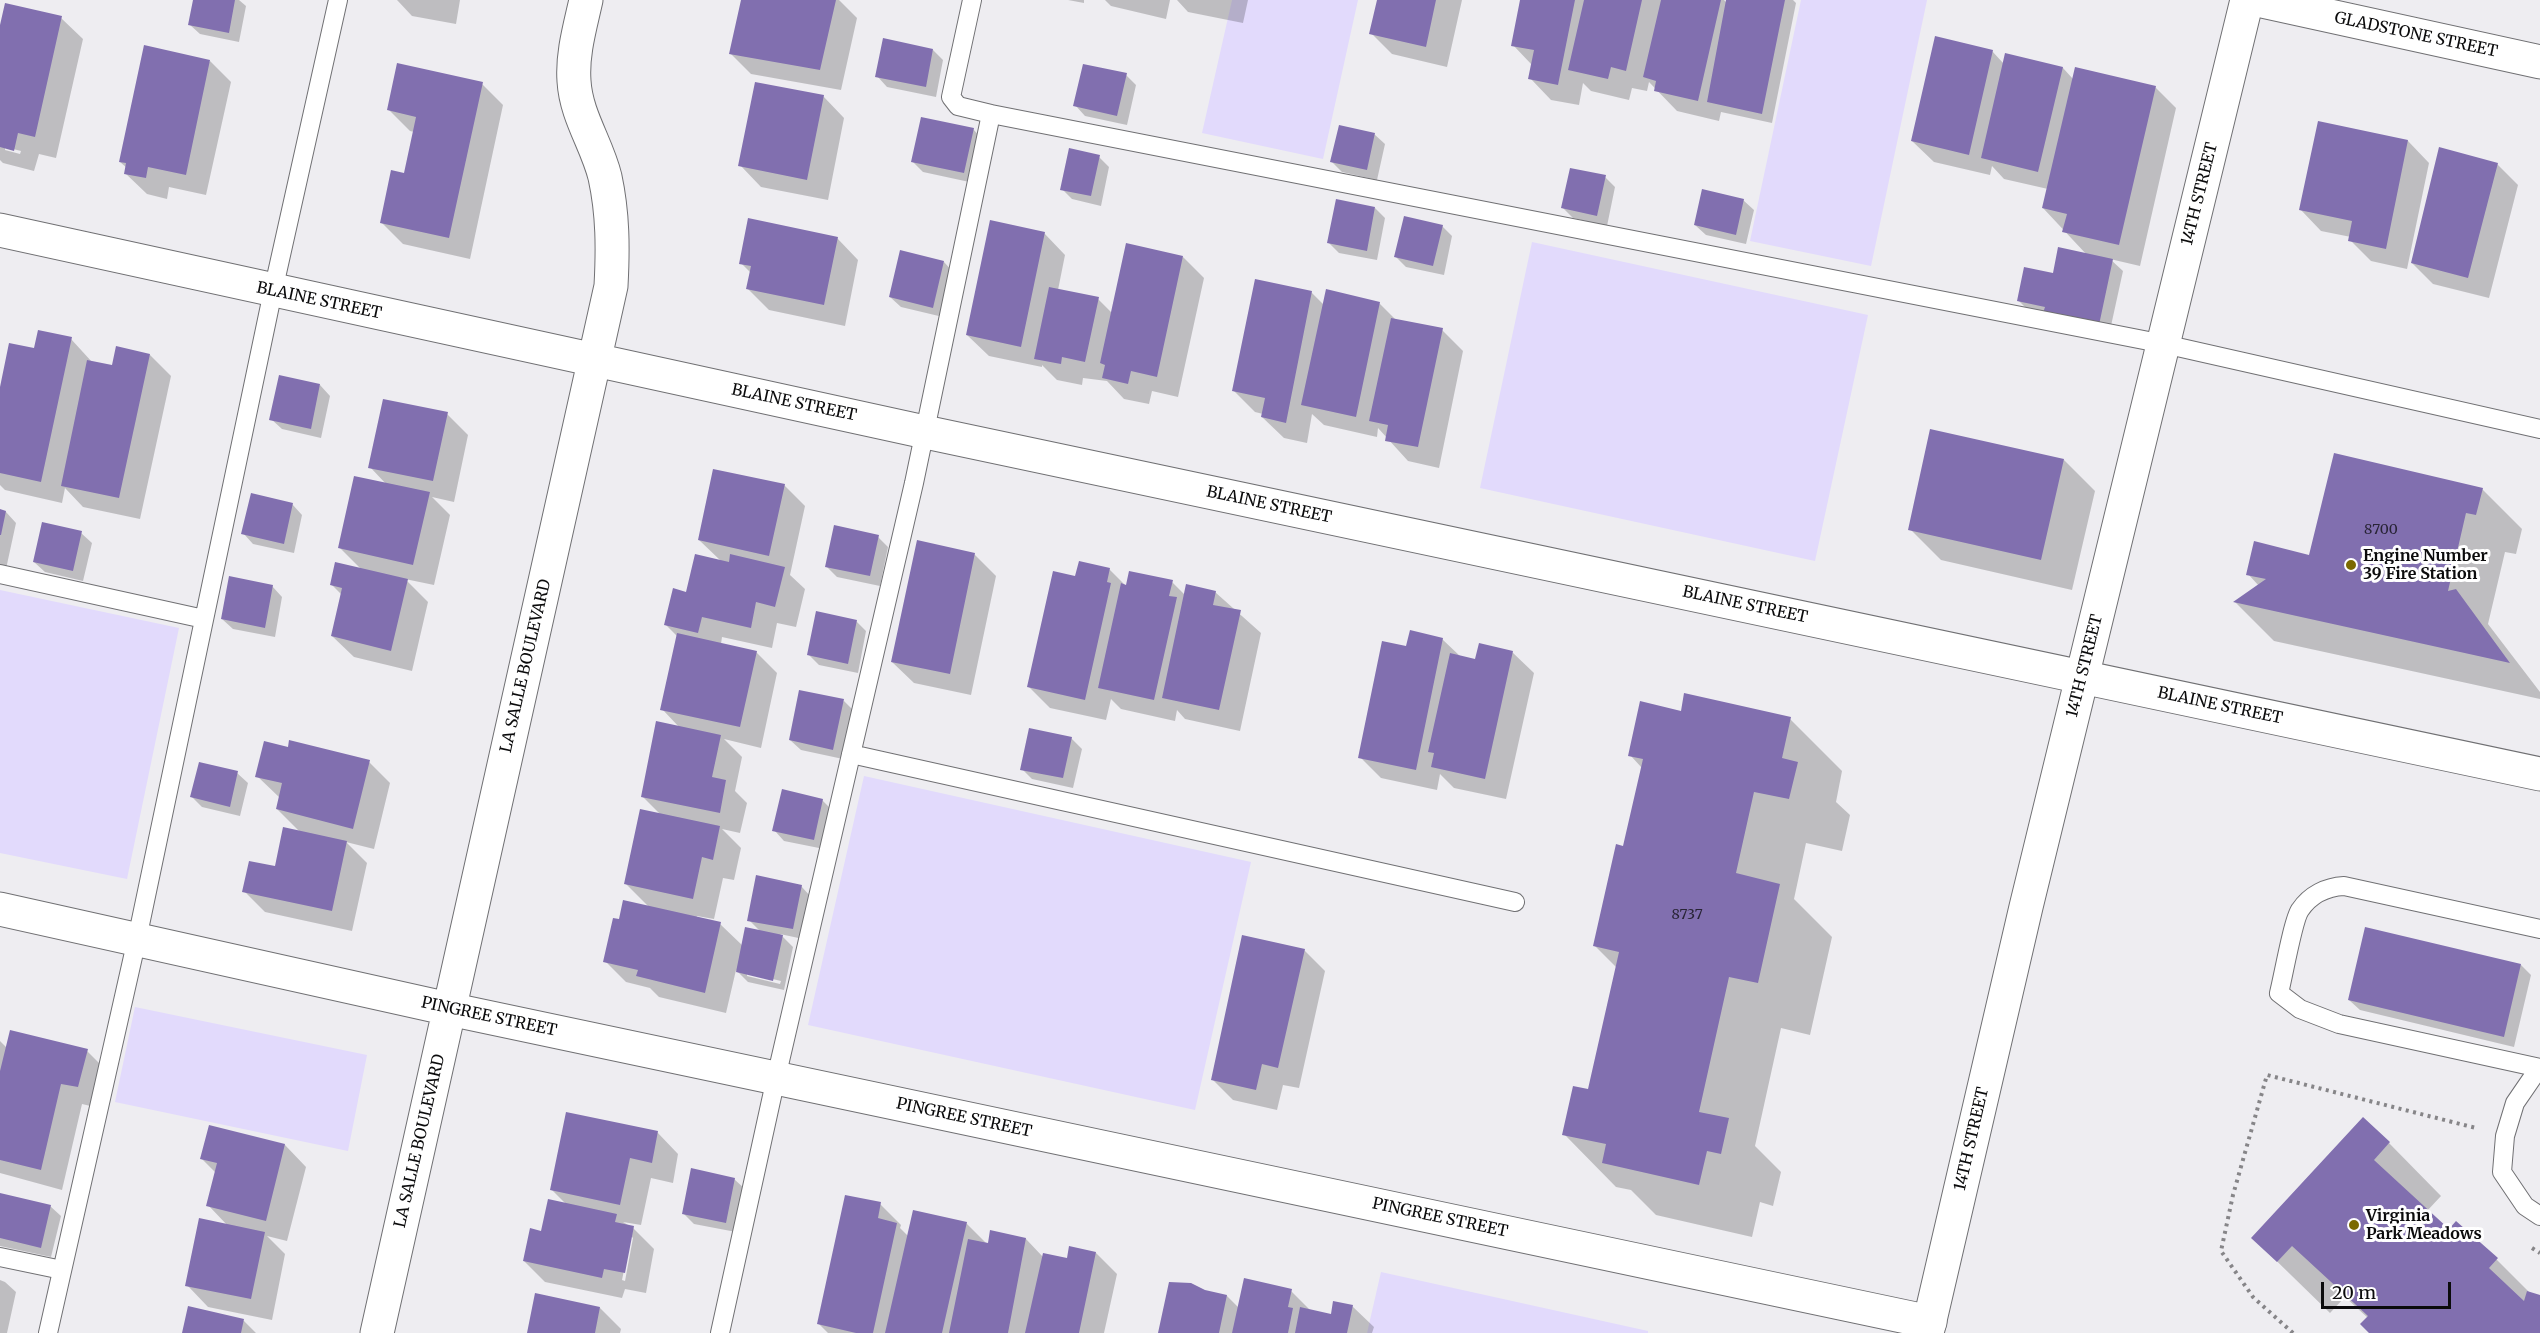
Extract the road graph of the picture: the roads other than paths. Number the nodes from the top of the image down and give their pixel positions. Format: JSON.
{"nodes":[{"id":1,"x":338,"y":0,"type":"edge"},
{"id":2,"x":586,"y":0,"type":"edge"},
{"id":3,"x":972,"y":0,"type":"edge"},
{"id":4,"x":2247,"y":0,"type":"edge"},
{"id":5,"x":2258,"y":0,"type":"edge"},
{"id":6,"x":2540,"y":62,"type":"edge"},
{"id":7,"x":991,"y":114,"type":"junction"},
{"id":8,"x":0,"y":230,"type":"edge"},
{"id":9,"x":273,"y":291,"type":"junction"},
{"id":10,"x":2163,"y":344,"type":"junction"},
{"id":11,"x":594,"y":360,"type":"junction"},
{"id":12,"x":2540,"y":429,"type":"edge"},
{"id":13,"x":925,"y":432,"type":"junction"},
{"id":14,"x":0,"y":574,"type":"edge"},
{"id":15,"x":204,"y":620,"type":"junction"},
{"id":16,"x":2083,"y":677,"type":"junction"},
{"id":17,"x":851,"y":754,"type":"junction"},
{"id":18,"x":2540,"y":774,"type":"edge"},
{"id":19,"x":1515,"y":902,"type":"dead end"},
{"id":20,"x":0,"y":909,"type":"edge"},
{"id":21,"x":2540,"y":929,"type":"edge"},
{"id":22,"x":136,"y":939,"type":"junction"},
{"id":23,"x":449,"y":1009,"type":"junction"},
{"id":24,"x":2539,"y":1068,"type":"edge"},
{"id":25,"x":776,"y":1078,"type":"junction"},
{"id":26,"x":2540,"y":1216,"type":"edge"},
{"id":27,"x":0,"y":1257,"type":"edge"},
{"id":28,"x":62,"y":1270,"type":"junction"},
{"id":29,"x":1928,"y":1328,"type":"edge"},
{"id":30,"x":48,"y":1333,"type":"edge"},
{"id":31,"x":376,"y":1333,"type":"edge"},
{"id":32,"x":720,"y":1333,"type":"edge"}],
"edges":[{"from":1,"to":9,"type":"lane"},
{"from":2,"to":11,"type":"street","name":"LA SALLE BOULEVARD"},
{"from":3,"to":7,"type":"lane"},
{"from":4,"to":10,"type":"street","name":"14TH STREET"},
{"from":5,"to":6,"type":"street","name":"GLADSTONE STREET"},
{"from":7,"to":10,"type":"lane"},
{"from":7,"to":13,"type":"lane"},
{"from":8,"to":9,"type":"street","name":"BLAINE STREET"},
{"from":9,"to":11,"type":"street","name":"BLAINE STREET"},
{"from":9,"to":15,"type":"lane"},
{"from":10,"to":12,"type":"lane"},
{"from":10,"to":16,"type":"street","name":"14TH STREET"},
{"from":11,"to":13,"type":"street","name":"BLAINE STREET"},
{"from":11,"to":23,"type":"street","name":"LA SALLE BOULEVARD"},
{"from":13,"to":16,"type":"street","name":"BLAINE STREET"},
{"from":13,"to":17,"type":"lane"},
{"from":14,"to":15,"type":"lane"},
{"from":15,"to":22,"type":"lane"},
{"from":16,"to":18,"type":"street","name":"BLAINE STREET"},
{"from":16,"to":29,"type":"street","name":"14TH STREET"},
{"from":17,"to":19,"type":"lane"},
{"from":17,"to":25,"type":"lane"},
{"from":20,"to":22,"type":"street","name":"PINGREE STREET"},
{"from":21,"to":24,"type":"lane"},
{"from":22,"to":23,"type":"street","name":"PINGREE STREET"},
{"from":22,"to":28,"type":"lane"},
{"from":23,"to":25,"type":"street","name":"PINGREE STREET"},
{"from":23,"to":31,"type":"street","name":"LA SALLE BOULEVARD"},
{"from":24,"to":26,"type":"lane"},
{"from":25,"to":29,"type":"street","name":"PINGREE STREET"},
{"from":25,"to":32,"type":"lane"},
{"from":27,"to":28,"type":"lane"},
{"from":28,"to":30,"type":"lane"}]}
